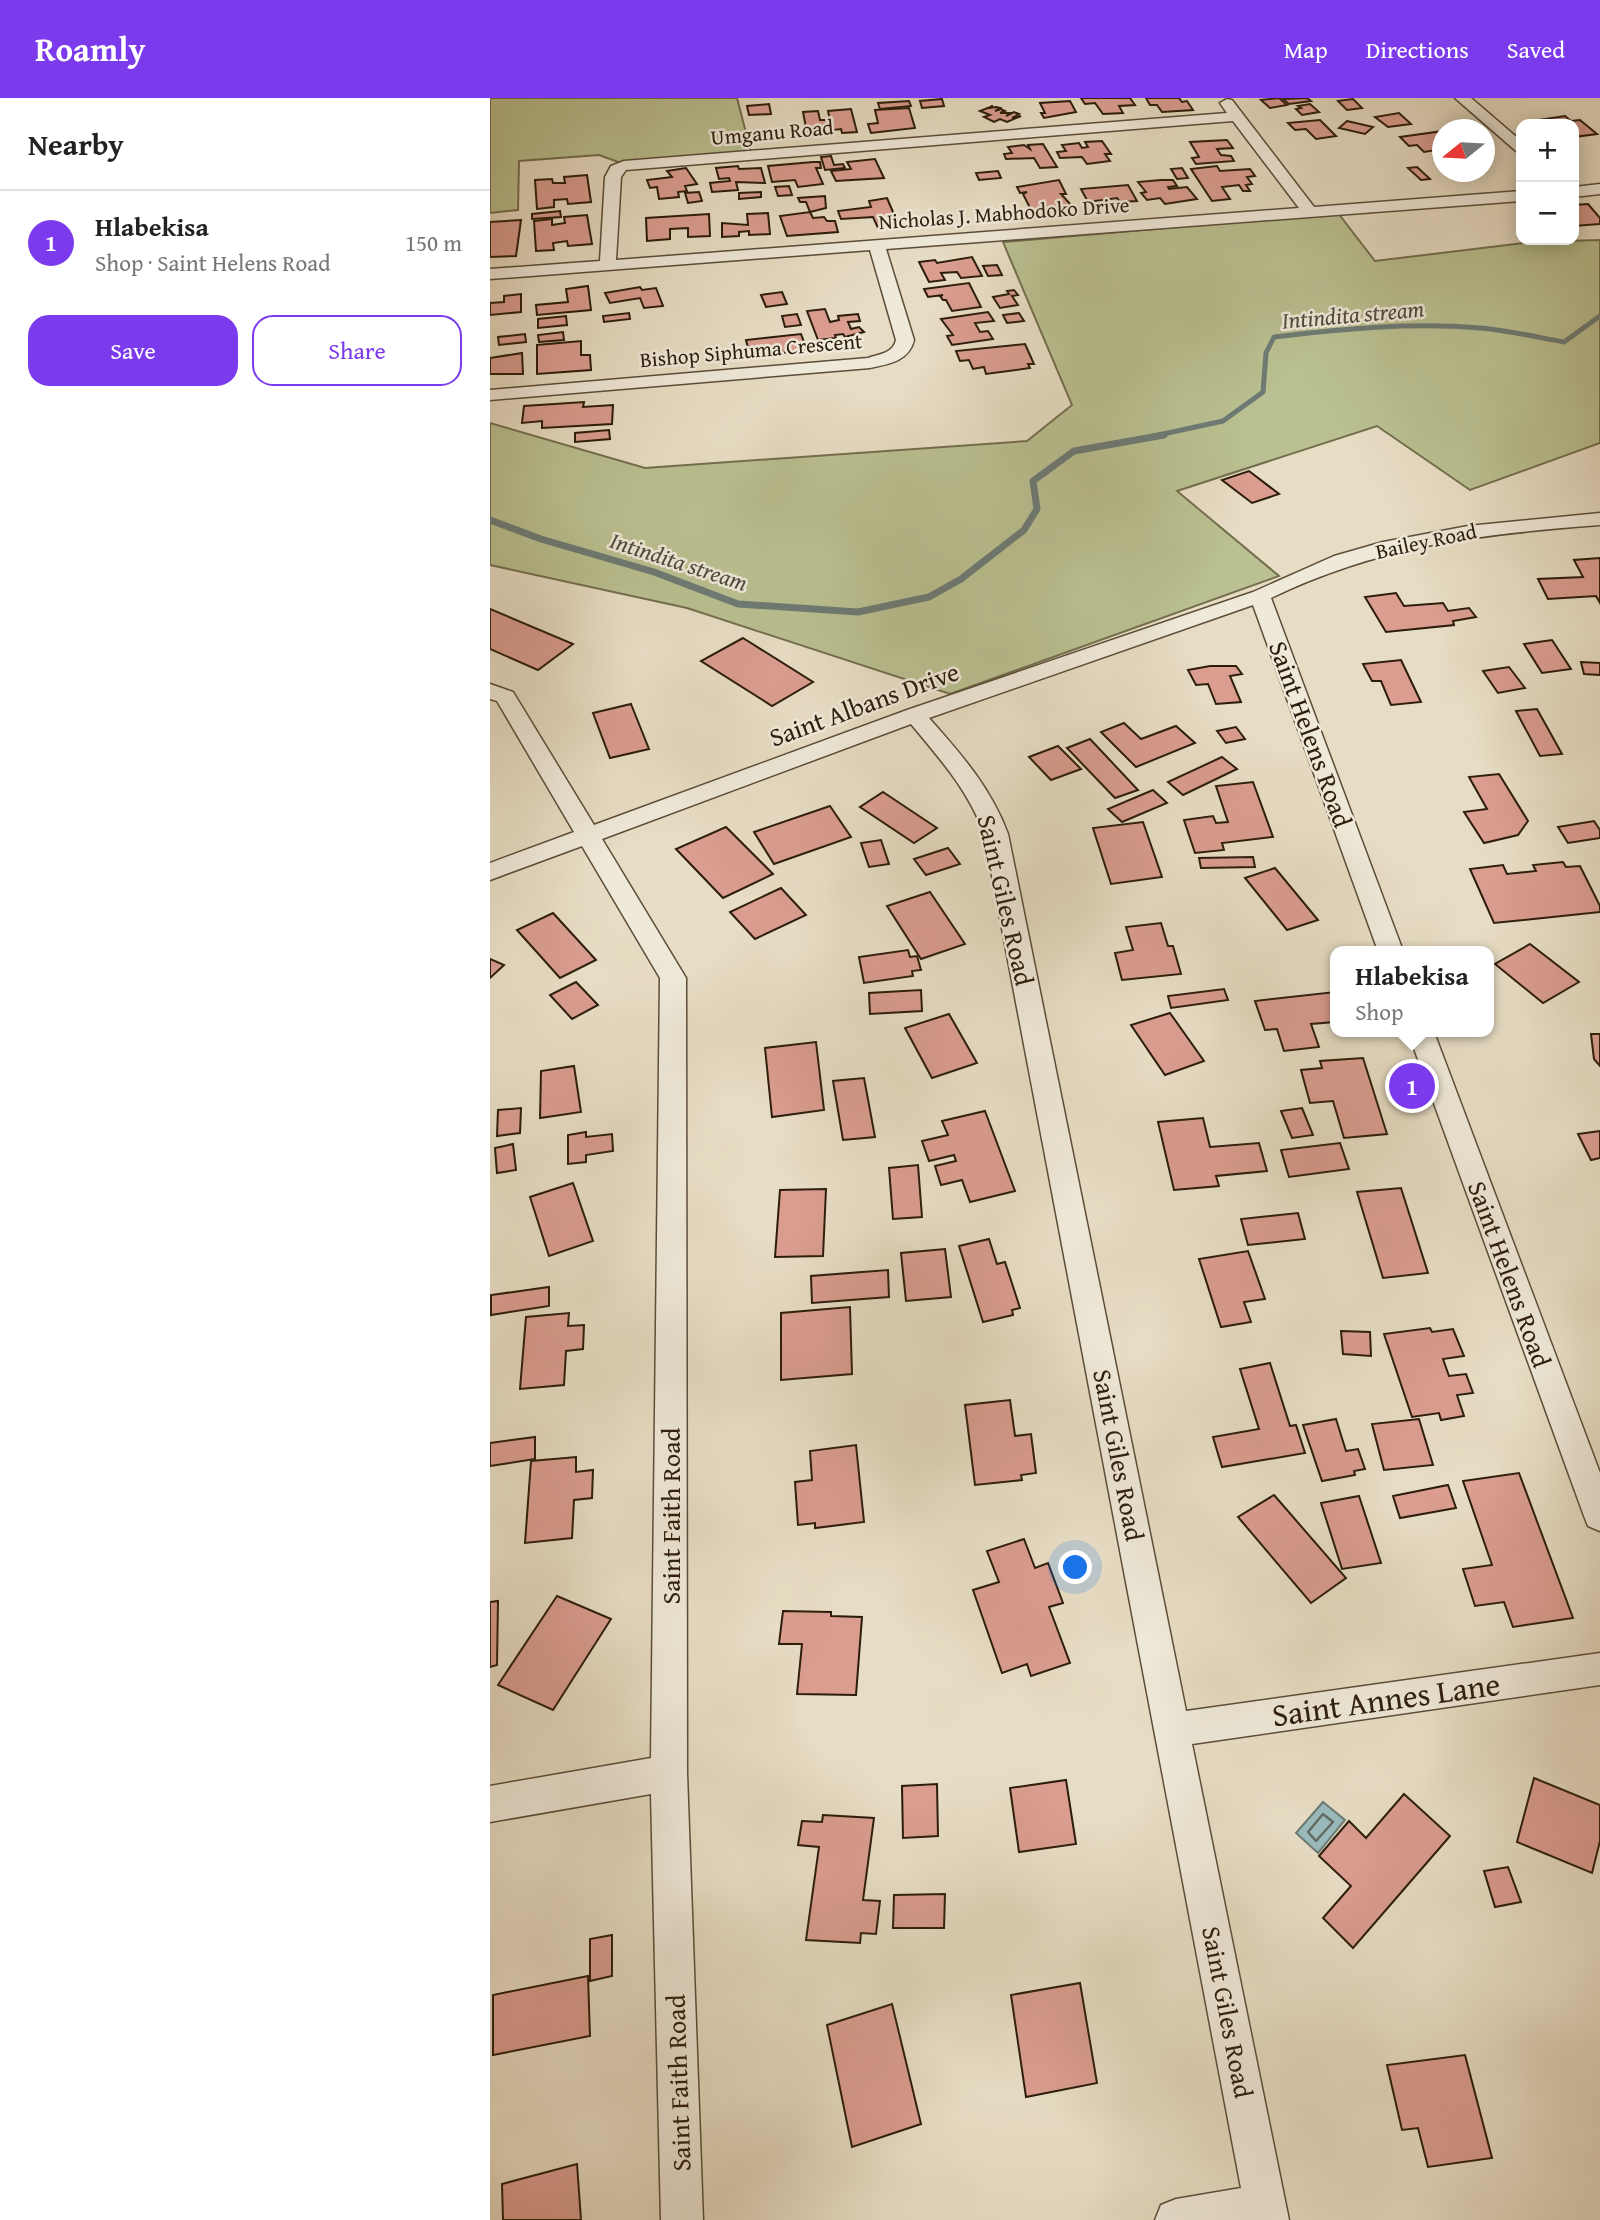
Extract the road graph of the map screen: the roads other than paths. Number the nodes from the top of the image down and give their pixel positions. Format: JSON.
{"nodes":[{"id":1,"x":1223,"y":98,"type":"edge"},
{"id":2,"x":1462,"y":98,"type":"edge"},
{"id":3,"x":1237,"y":116,"type":"junction"},
{"id":4,"x":1516,"y":144,"type":"edge"},
{"id":5,"x":1600,"y":189,"type":"edge"},
{"id":6,"x":1579,"y":191,"type":"edge"},
{"id":7,"x":1516,"y":196,"type":"edge"},
{"id":8,"x":1309,"y":211,"type":"junction"},
{"id":9,"x":876,"y":244,"type":"junction"},
{"id":10,"x":608,"y":265,"type":"junction"},
{"id":11,"x":490,"y":274,"type":"edge"},
{"id":12,"x":490,"y":395,"type":"edge"},
{"id":13,"x":1600,"y":519,"type":"edge"},
{"id":14,"x":1260,"y":596,"type":"junction"},
{"id":15,"x":490,"y":691,"type":"edge"},
{"id":16,"x":915,"y":715,"type":"junction"},
{"id":17,"x":588,"y":835,"type":"junction"},
{"id":18,"x":490,"y":872,"type":"edge"},
{"id":19,"x":1389,"y":946,"type":"edge"},
{"id":20,"x":1423,"y":1037,"type":"edge"},
{"id":21,"x":1600,"y":1517,"type":"edge"},
{"id":22,"x":1600,"y":1669,"type":"edge"},
{"id":23,"x":1172,"y":1730,"type":"junction"},
{"id":24,"x":669,"y":1773,"type":"junction"},
{"id":25,"x":490,"y":1804,"type":"edge"},
{"id":26,"x":1267,"y":2212,"type":"edge"},
{"id":27,"x":682,"y":2220,"type":"edge"},
{"id":28,"x":1176,"y":2220,"type":"edge"}],
"edges":[{"from":1,"to":3,"type":"street"},
{"from":2,"to":4,"type":"street"},
{"from":3,"to":8,"type":"street"},
{"from":3,"to":10,"type":"street","name":"Umganu Road"},
{"from":5,"to":6,"type":"street"},
{"from":7,"to":8,"type":"street","name":"Nicholas J. Mabhodoko Drive"},
{"from":8,"to":9,"type":"street","name":"Nicholas J. Mabhodoko Drive"},
{"from":9,"to":10,"type":"street","name":"Nicholas J. Mabhodoko Drive"},
{"from":9,"to":12,"type":"street","name":"Bishop Siphuma Crescent"},
{"from":10,"to":11,"type":"street","name":"Nicholas J. Mabhodoko Drive"},
{"from":13,"to":14,"type":"street","name":"Bailey Road"},
{"from":14,"to":16,"type":"street","name":"Saint Albans Drive"},
{"from":14,"to":19,"type":"street","name":"Saint Helens Road"},
{"from":15,"to":17,"type":"street","name":"Saint Faith Road"},
{"from":16,"to":17,"type":"street","name":"Saint Albans Drive"},
{"from":16,"to":23,"type":"street","name":"Saint Giles Road"},
{"from":17,"to":18,"type":"street","name":"Saint Albans Drive"},
{"from":17,"to":24,"type":"street","name":"Saint Faith Road"},
{"from":20,"to":21,"type":"street","name":"Saint Helens Road"},
{"from":22,"to":23,"type":"street","name":"Saint Annes Lane"},
{"from":23,"to":26,"type":"street","name":"Saint Giles Road"},
{"from":24,"to":25,"type":"street"},
{"from":24,"to":27,"type":"street","name":"Saint Faith Road"},
{"from":26,"to":28,"type":"street"}]}
